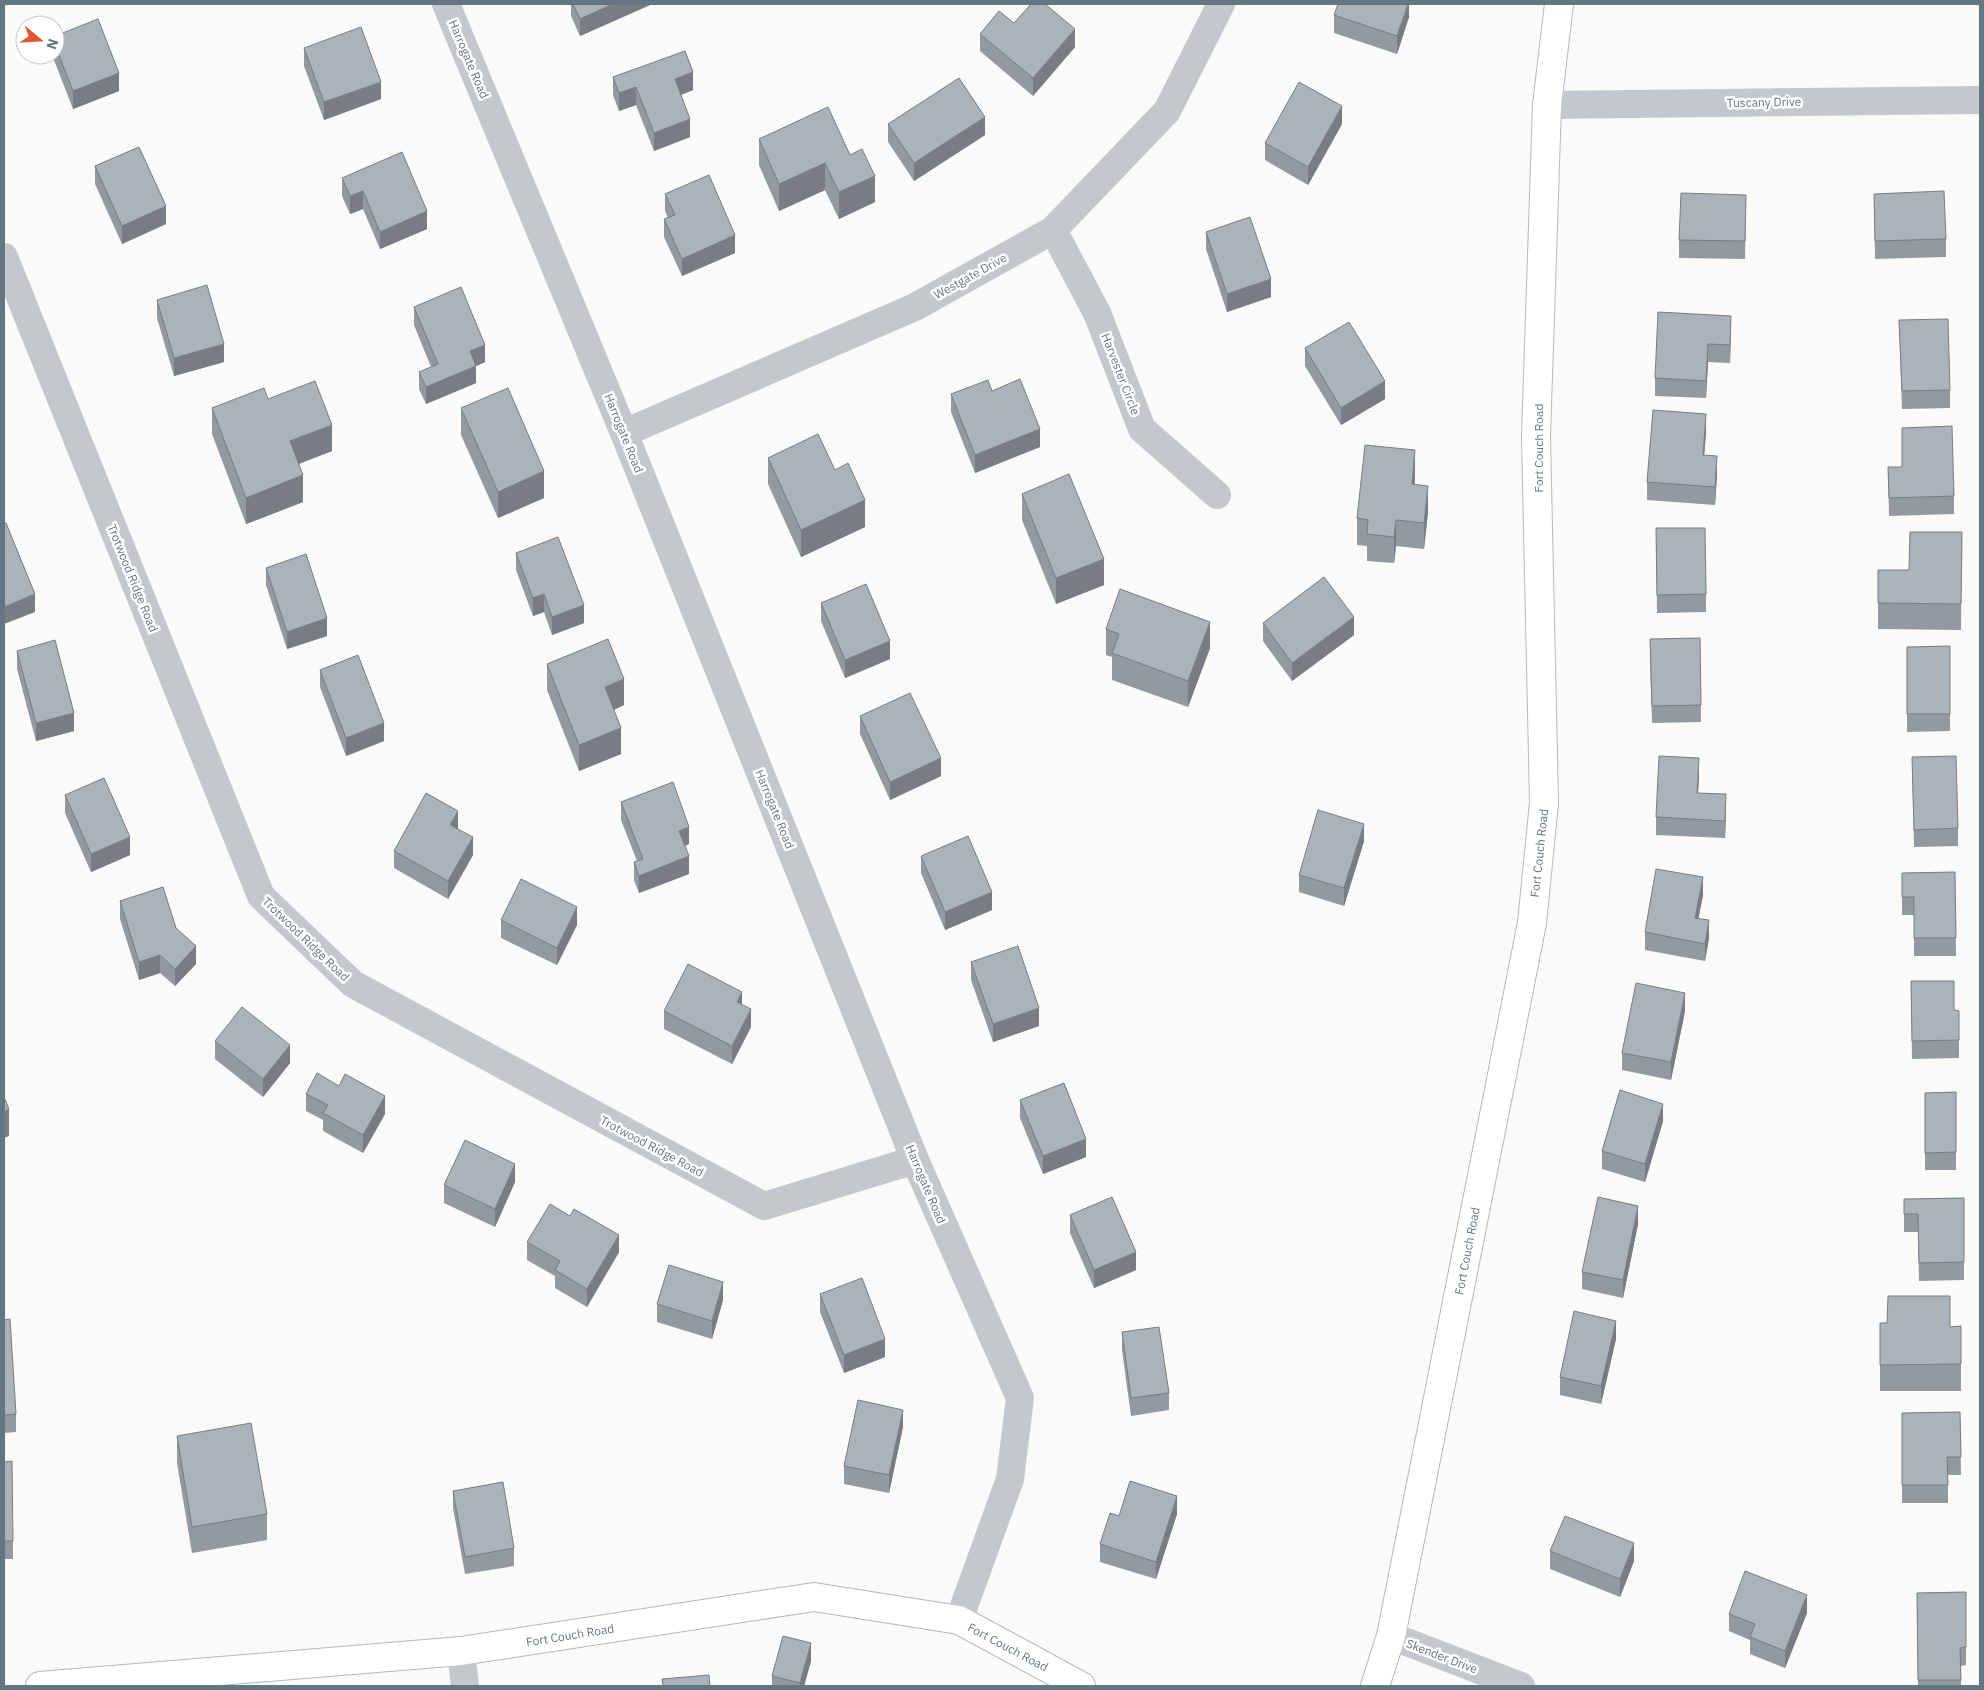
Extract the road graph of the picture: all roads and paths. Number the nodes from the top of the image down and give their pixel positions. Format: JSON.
{"nodes":[{"id":1,"x":446,"y":4,"type":"edge"},
{"id":2,"x":1221,"y":4,"type":"edge"},
{"id":3,"x":1559,"y":4,"type":"edge"},
{"id":4,"x":1980,"y":100,"type":"edge"},
{"id":5,"x":1547,"y":106,"type":"junction"},
{"id":6,"x":1053,"y":230,"type":"junction"},
{"id":7,"x":4,"y":257,"type":"edge"},
{"id":8,"x":624,"y":433,"type":"junction"},
{"id":9,"x":1217,"y":495,"type":"dead end"},
{"id":10,"x":915,"y":1160,"type":"junction"},
{"id":11,"x":959,"y":1620,"type":"junction"},
{"id":12,"x":1391,"y":1636,"type":"junction"},
{"id":13,"x":462,"y":1651,"type":"junction"},
{"id":14,"x":40,"y":1686,"type":"edge"},
{"id":15,"x":464,"y":1686,"type":"edge"},
{"id":16,"x":1081,"y":1686,"type":"edge"},
{"id":17,"x":1375,"y":1686,"type":"edge"},
{"id":18,"x":1521,"y":1686,"type":"edge"}],
"edges":[{"from":1,"to":8,"type":"street","name":"Harrogate Road"},
{"from":2,"to":6,"type":"street","name":"Westgate Drive"},
{"from":3,"to":5,"type":"street","name":"Fort Couch Road"},
{"from":4,"to":5,"type":"street","name":"Tuscany Drive"},
{"from":5,"to":12,"type":"street","name":"Fort Couch Road"},
{"from":6,"to":8,"type":"street","name":"Westgate Drive"},
{"from":6,"to":9,"type":"street","name":"Harvester Circle"},
{"from":7,"to":10,"type":"street","name":"Trotwood Ridge Road"},
{"from":8,"to":10,"type":"street","name":"Harrogate Road"},
{"from":10,"to":11,"type":"street","name":"Harrogate Road"},
{"from":11,"to":13,"type":"street","name":"Fort Couch Road"},
{"from":11,"to":16,"type":"street","name":"Fort Couch Road"},
{"from":12,"to":17,"type":"street","name":"Fort Couch Road"},
{"from":12,"to":18,"type":"street","name":"Skender Drive"},
{"from":13,"to":14,"type":"street","name":"Fort Couch Road"},
{"from":13,"to":15,"type":"street"}]}
